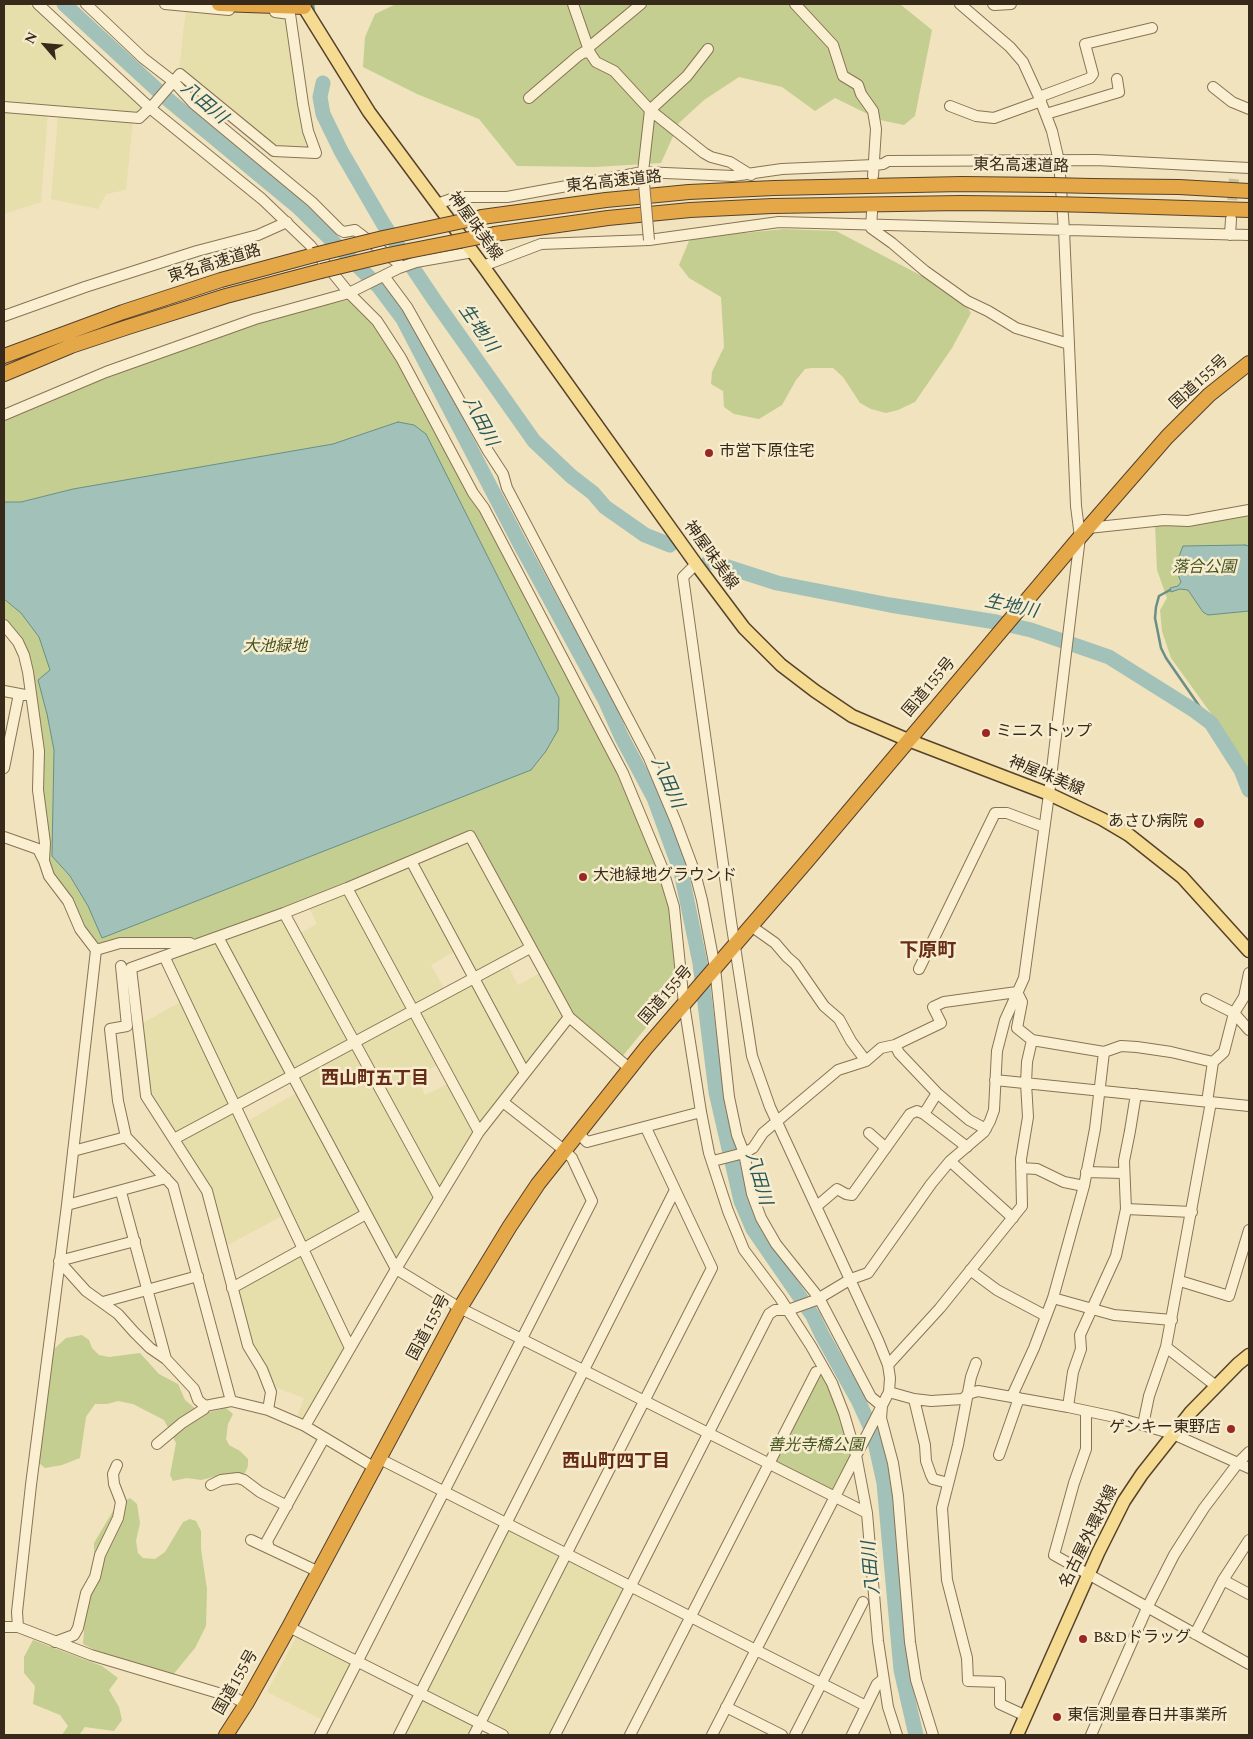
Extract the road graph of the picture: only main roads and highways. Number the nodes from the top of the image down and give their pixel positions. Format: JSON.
{"nodes":[{"id":1,"x":218,"y":4,"type":"edge"},
{"id":2,"x":303,"y":6,"type":"edge"},
{"id":3,"x":1249,"y":191,"type":"edge"},
{"id":4,"x":1249,"y":210,"type":"edge"},
{"id":5,"x":128,"y":327,"type":"junction"},
{"id":6,"x":4,"y":356,"type":"edge"},
{"id":7,"x":1247,"y":368,"type":"edge"},
{"id":8,"x":4,"y":374,"type":"edge"},
{"id":9,"x":4,"y":382,"type":"edge"},
{"id":10,"x":908,"y":740,"type":"junction"},
{"id":11,"x":1249,"y":951,"type":"edge"},
{"id":12,"x":1249,"y":1356,"type":"edge"},
{"id":13,"x":226,"y":1735,"type":"edge"},
{"id":14,"x":1017,"y":1735,"type":"edge"}],
"edges":[{"from":1,"to":2,"type":"highway"},
{"from":2,"to":10,"type":"main road","name":"神屋味美線"},
{"from":3,"to":6,"type":"highway","name":"東名高速道路","bridge":true},
{"from":4,"to":5,"type":"highway","name":"東名高速道路","bridge":true},
{"from":5,"to":8,"type":"highway","name":"東名高速道路"},
{"from":5,"to":9,"type":"highway"},
{"from":7,"to":10,"type":"highway","name":"国道155号"},
{"from":10,"to":11,"type":"main road","name":"神屋味美線"},
{"from":10,"to":13,"type":"highway","name":"国道155号"},
{"from":12,"to":14,"type":"main road","name":"名古屋外環状線"}]}
